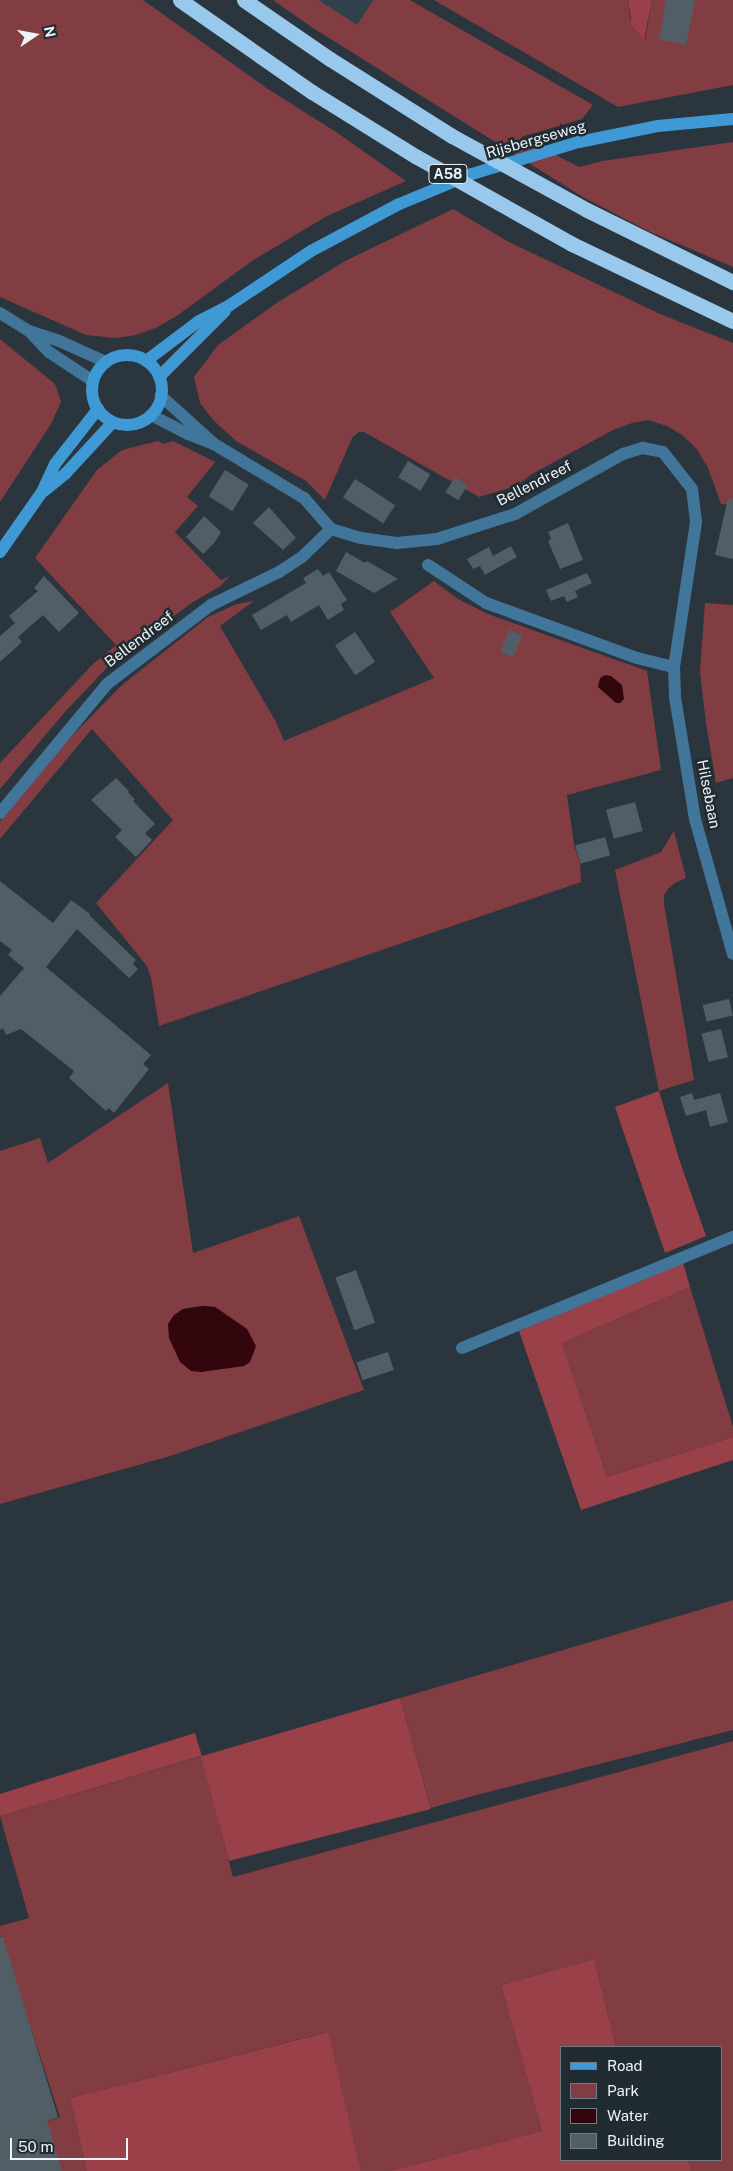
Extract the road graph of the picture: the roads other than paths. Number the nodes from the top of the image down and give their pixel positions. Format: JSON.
{"nodes":[{"id":1,"x":180,"y":0,"type":"edge"},
{"id":2,"x":244,"y":0,"type":"edge"},
{"id":3,"x":733,"y":119,"type":"edge"},
{"id":4,"x":733,"y":282,"type":"edge"},
{"id":5,"x":230,"y":305,"type":"junction"},
{"id":6,"x":0,"y":313,"type":"edge"},
{"id":7,"x":733,"y":321,"type":"edge"},
{"id":8,"x":29,"y":331,"type":"junction"},
{"id":9,"x":106,"y":362,"type":"junction"},
{"id":10,"x":146,"y":362,"type":"junction"},
{"id":11,"x":159,"y":377,"type":"junction"},
{"id":12,"x":93,"y":381,"type":"junction"},
{"id":13,"x":161,"y":396,"type":"junction"},
{"id":14,"x":98,"y":409,"type":"junction"},
{"id":15,"x":151,"y":415,"type":"junction"},
{"id":16,"x":113,"y":422,"type":"junction"},
{"id":17,"x":214,"y":444,"type":"junction"},
{"id":18,"x":680,"y":472,"type":"joint"},
{"id":19,"x":42,"y":492,"type":"junction"},
{"id":20,"x":331,"y":530,"type":"junction"},
{"id":21,"x":0,"y":552,"type":"edge"},
{"id":22,"x":428,"y":565,"type":"dead end"},
{"id":23,"x":674,"y":667,"type":"junction"},
{"id":24,"x":0,"y":813,"type":"edge"},
{"id":25,"x":733,"y":954,"type":"edge"},
{"id":26,"x":733,"y":1237,"type":"edge"},
{"id":27,"x":462,"y":1348,"type":"dead end"}],
"edges":[{"from":1,"to":7,"type":"highway","number":"A58"},
{"from":2,"to":4,"type":"highway","number":"A58"},
{"from":3,"to":5,"type":"main road","name":"Rijsbergseweg"},
{"from":5,"to":10,"type":"main road","name":"Rijsbergseweg"},
{"from":5,"to":11,"type":"main road","name":"Rijsbergseweg"},
{"from":6,"to":8,"type":"street"},
{"from":8,"to":9,"type":"street"},
{"from":8,"to":12,"type":"street"},
{"from":9,"to":10,"type":"main road"},
{"from":9,"to":12,"type":"main road"},
{"from":10,"to":11,"type":"main road"},
{"from":11,"to":13,"type":"main road"},
{"from":12,"to":14,"type":"main road"},
{"from":13,"to":15,"type":"main road"},
{"from":13,"to":17,"type":"street"},
{"from":14,"to":16,"type":"main road"},
{"from":14,"to":19,"type":"main road"},
{"from":15,"to":16,"type":"main road"},
{"from":15,"to":17,"type":"street"},
{"from":16,"to":19,"type":"main road"},
{"from":17,"to":20,"type":"street"},
{"from":18,"to":20,"type":"street","name":"Bellendreef"},
{"from":18,"to":23,"type":"street","name":"Hilsebaan"},
{"from":19,"to":21,"type":"main road"},
{"from":20,"to":24,"type":"street","name":"Bellendreef"},
{"from":22,"to":23,"type":"street"},
{"from":23,"to":25,"type":"street","name":"Hilsebaan"},
{"from":26,"to":27,"type":"street"}]}
